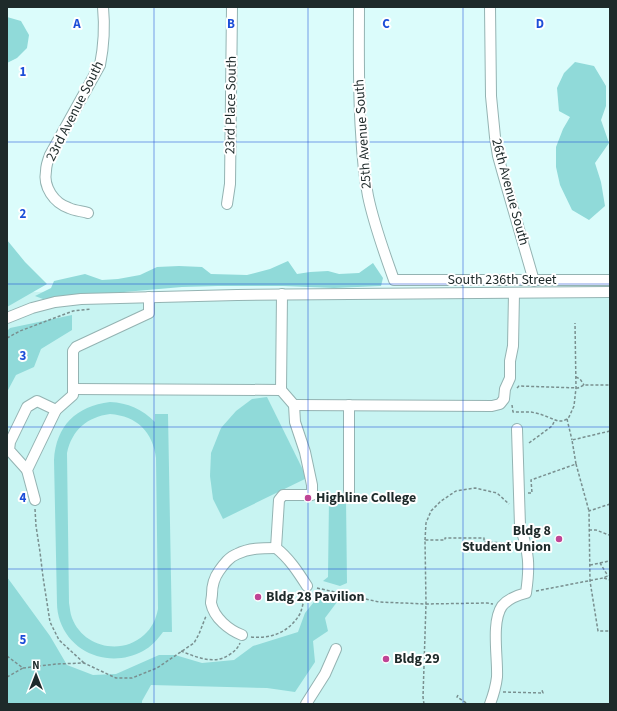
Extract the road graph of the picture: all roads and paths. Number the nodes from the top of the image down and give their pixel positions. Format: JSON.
{"nodes":[{"id":1,"x":104,"y":7,"type":"edge"},
{"id":2,"x":232,"y":7,"type":"edge"},
{"id":3,"x":359,"y":7,"type":"edge"},
{"id":4,"x":490,"y":7,"type":"edge"},
{"id":5,"x":227,"y":204,"type":"dead end"},
{"id":6,"x":88,"y":213,"type":"dead end"},
{"id":7,"x":394,"y":280,"type":"joint"},
{"id":8,"x":610,"y":280,"type":"edge"},
{"id":9,"x":534,"y":281,"type":"junction"},
{"id":10,"x":610,"y":292,"type":"edge"},
{"id":11,"x":514,"y":293,"type":"junction"},
{"id":12,"x":282,"y":294,"type":"junction"},
{"id":13,"x":149,"y":297,"type":"junction"},
{"id":14,"x":94,"y":309,"type":"dead end"},
{"id":15,"x":7,"y":318,"type":"edge"},
{"id":16,"x":575,"y":323,"type":"dead end"},
{"id":17,"x":7,"y":338,"type":"edge"},
{"id":18,"x":575,"y":377,"type":"junction"},
{"id":19,"x":584,"y":385,"type":"junction"},
{"id":20,"x":610,"y":385,"type":"edge"},
{"id":21,"x":576,"y":388,"type":"junction"},
{"id":22,"x":514,"y":389,"type":"dead end"},
{"id":23,"x":73,"y":390,"type":"junction"},
{"id":24,"x":281,"y":390,"type":"junction"},
{"id":25,"x":512,"y":404,"type":"dead end"},
{"id":26,"x":294,"y":405,"type":"junction"},
{"id":27,"x":349,"y":405,"type":"junction"},
{"id":28,"x":56,"y":410,"type":"junction"},
{"id":29,"x":567,"y":419,"type":"junction"},
{"id":30,"x":555,"y":420,"type":"junction"},
{"id":31,"x":517,"y":429,"type":"dead end"},
{"id":32,"x":610,"y":431,"type":"edge"},
{"id":33,"x":572,"y":440,"type":"junction"},
{"id":34,"x":529,"y":443,"type":"dead end"},
{"id":35,"x":576,"y":464,"type":"junction"},
{"id":36,"x":27,"y":470,"type":"junction"},
{"id":37,"x":519,"y":493,"type":"junction"},
{"id":38,"x":350,"y":498,"type":"dead end"},
{"id":39,"x":35,"y":500,"type":"joint"},
{"id":40,"x":610,"y":504,"type":"edge"},
{"id":41,"x":513,"y":508,"type":"dead end"},
{"id":42,"x":589,"y":511,"type":"junction"},
{"id":43,"x":589,"y":530,"type":"junction"},
{"id":44,"x":609,"y":535,"type":"dead end"},
{"id":45,"x":425,"y":540,"type":"junction"},
{"id":46,"x":525,"y":540,"type":"junction"},
{"id":47,"x":276,"y":548,"type":"junction"},
{"id":48,"x":609,"y":561,"type":"dead end"},
{"id":49,"x":600,"y":563,"type":"junction"},
{"id":50,"x":590,"y":565,"type":"junction"},
{"id":51,"x":609,"y":576,"type":"edge"},
{"id":52,"x":603,"y":578,"type":"junction"},
{"id":53,"x":610,"y":580,"type":"edge"},
{"id":54,"x":590,"y":581,"type":"junction"},
{"id":55,"x":307,"y":586,"type":"junction"},
{"id":56,"x":526,"y":593,"type":"junction"},
{"id":57,"x":212,"y":603,"type":"junction"},
{"id":58,"x":426,"y":604,"type":"junction"},
{"id":59,"x":503,"y":606,"type":"junction"},
{"id":60,"x":610,"y":631,"type":"edge"},
{"id":61,"x":242,"y":635,"type":"junction"},
{"id":62,"x":336,"y":649,"type":"dead end"},
{"id":63,"x":181,"y":651,"type":"junction"},
{"id":64,"x":7,"y":656,"type":"edge"},
{"id":65,"x":84,"y":663,"type":"junction"},
{"id":66,"x":23,"y":668,"type":"junction"},
{"id":67,"x":7,"y":677,"type":"edge"},
{"id":68,"x":494,"y":690,"type":"junction"},
{"id":69,"x":542,"y":690,"type":"dead end"},
{"id":70,"x":458,"y":695,"type":"dead end"},
{"id":71,"x":306,"y":704,"type":"edge"},
{"id":72,"x":424,"y":704,"type":"edge"},
{"id":73,"x":468,"y":704,"type":"edge"},
{"id":74,"x":490,"y":704,"type":"edge"}],
"edges":[{"from":1,"to":6,"type":"street","name":"23rd Avenue South"},
{"from":2,"to":5,"type":"street","name":"23rd Place South"},
{"from":3,"to":7,"type":"street","name":"25th Avenue South"},
{"from":4,"to":9,"type":"street","name":"26th Avenue South"},
{"from":7,"to":9,"type":"street","name":"South 236th Street"},
{"from":8,"to":9,"type":"street","name":"South 236th Street"},
{"from":10,"to":11,"type":"street"},
{"from":11,"to":12,"type":"street"},
{"from":11,"to":27,"type":"street"},
{"from":12,"to":13,"type":"street"},
{"from":12,"to":24,"type":"street"},
{"from":13,"to":15,"type":"street"},
{"from":13,"to":23,"type":"street"},
{"from":14,"to":17,"type":"path"},
{"from":16,"to":18,"type":"path"},
{"from":18,"to":19,"type":"path"},
{"from":18,"to":21,"type":"path"},
{"from":19,"to":20,"type":"path"},
{"from":19,"to":21,"type":"path"},
{"from":21,"to":22,"type":"path"},
{"from":21,"to":29,"type":"path"},
{"from":23,"to":24,"type":"street"},
{"from":23,"to":28,"type":"street"},
{"from":24,"to":26,"type":"street"},
{"from":25,"to":30,"type":"path"},
{"from":26,"to":27,"type":"street"},
{"from":26,"to":47,"type":"street"},
{"from":27,"to":38,"type":"street"},
{"from":28,"to":36,"type":"street"},
{"from":28,"to":36,"type":"street"},
{"from":29,"to":30,"type":"path"},
{"from":29,"to":33,"type":"path"},
{"from":30,"to":34,"type":"path"},
{"from":31,"to":37,"type":"street"},
{"from":32,"to":33,"type":"path"},
{"from":33,"to":35,"type":"path"},
{"from":35,"to":37,"type":"path"},
{"from":35,"to":42,"type":"path"},
{"from":36,"to":39,"type":"street"},
{"from":37,"to":46,"type":"street"},
{"from":39,"to":65,"type":"path"},
{"from":40,"to":42,"type":"path"},
{"from":41,"to":45,"type":"path"},
{"from":42,"to":43,"type":"path"},
{"from":43,"to":44,"type":"path"},
{"from":43,"to":50,"type":"path"},
{"from":45,"to":46,"type":"path"},
{"from":45,"to":58,"type":"path"},
{"from":46,"to":56,"type":"street"},
{"from":47,"to":55,"type":"street"},
{"from":47,"to":57,"type":"street"},
{"from":48,"to":49,"type":"path"},
{"from":49,"to":50,"type":"path"},
{"from":49,"to":51,"type":"path"},
{"from":50,"to":54,"type":"path"},
{"from":51,"to":52,"type":"path"},
{"from":52,"to":53,"type":"path"},
{"from":52,"to":54,"type":"path"},
{"from":54,"to":56,"type":"path"},
{"from":54,"to":60,"type":"path"},
{"from":55,"to":58,"type":"path"},
{"from":55,"to":61,"type":"path"},
{"from":56,"to":59,"type":"street"},
{"from":57,"to":61,"type":"street"},
{"from":57,"to":63,"type":"path"},
{"from":58,"to":59,"type":"path"},
{"from":58,"to":72,"type":"path"},
{"from":59,"to":68,"type":"street"},
{"from":61,"to":63,"type":"path"},
{"from":62,"to":71,"type":"street"},
{"from":63,"to":65,"type":"path"},
{"from":64,"to":66,"type":"path"},
{"from":65,"to":66,"type":"path"},
{"from":66,"to":67,"type":"path"},
{"from":68,"to":69,"type":"path"},
{"from":68,"to":74,"type":"street"},
{"from":70,"to":73,"type":"path"}]}
